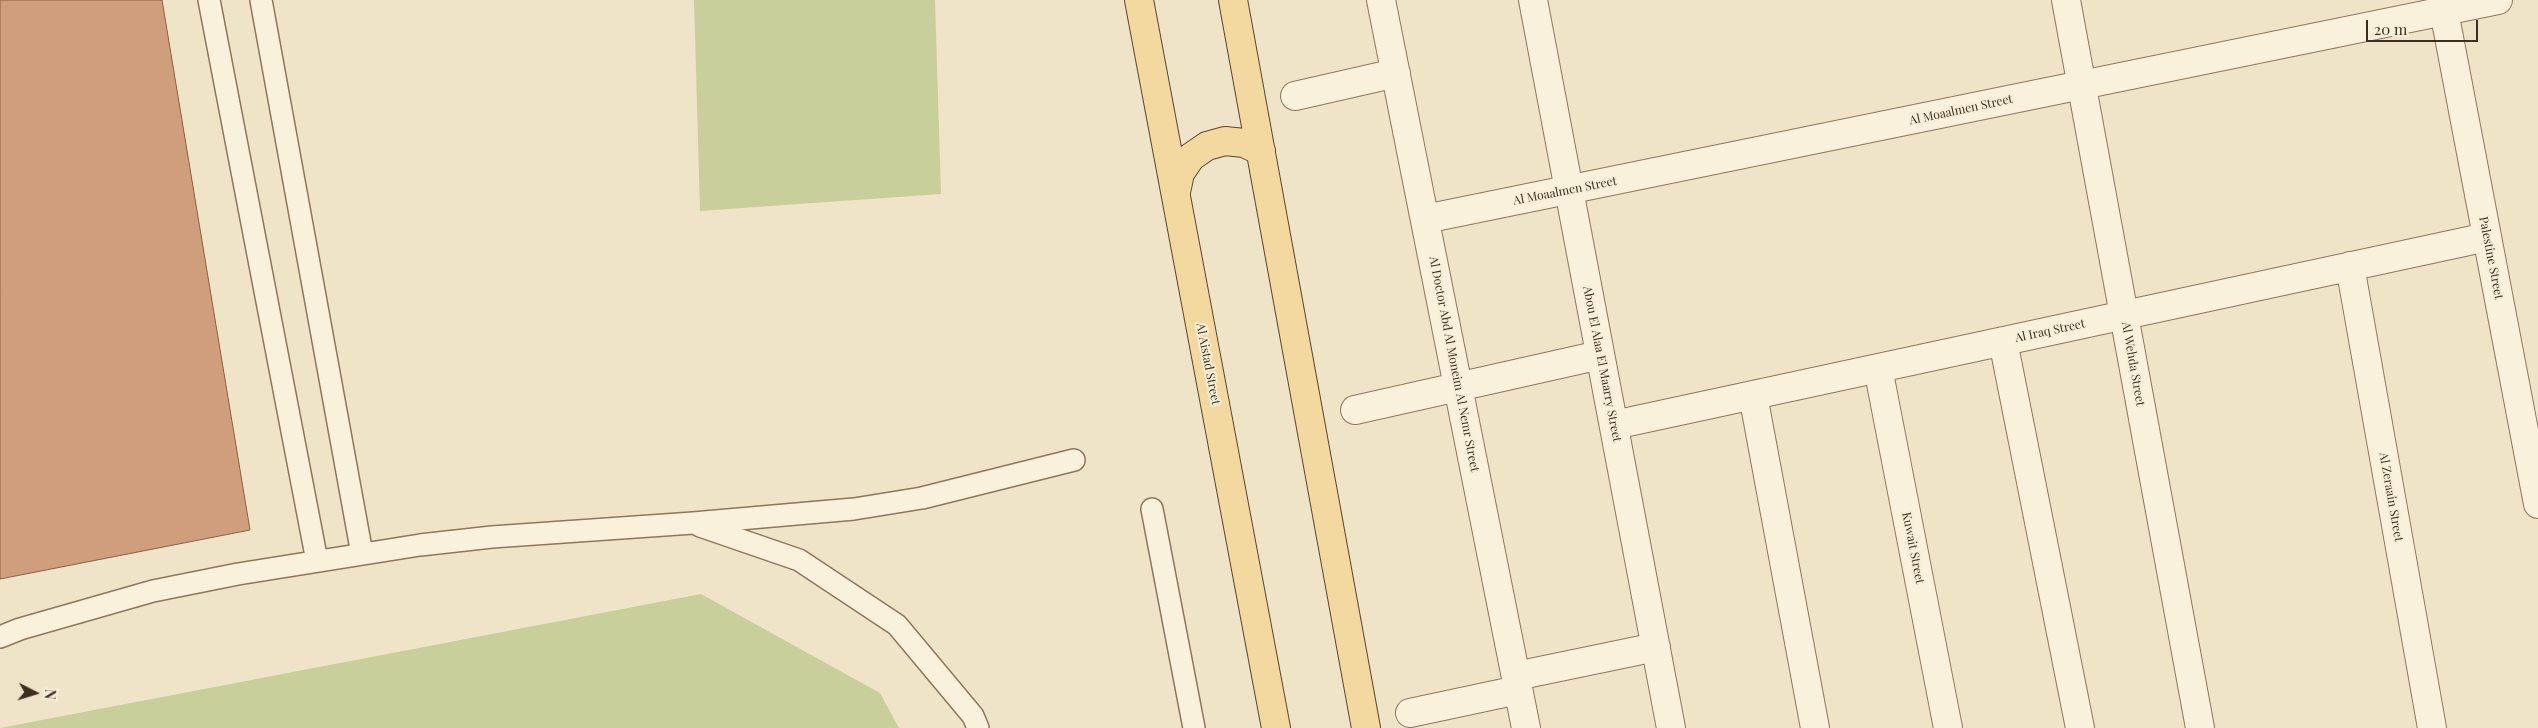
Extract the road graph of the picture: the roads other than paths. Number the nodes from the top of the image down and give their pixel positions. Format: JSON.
{"nodes":[{"id":1,"x":209,"y":0,"type":"edge"},
{"id":2,"x":261,"y":0,"type":"edge"},
{"id":3,"x":1139,"y":0,"type":"edge"},
{"id":4,"x":1233,"y":0,"type":"edge"},
{"id":5,"x":1381,"y":0,"type":"edge"},
{"id":6,"x":1533,"y":0,"type":"edge"},
{"id":7,"x":2066,"y":0,"type":"edge"},
{"id":8,"x":2498,"y":0,"type":"edge"},
{"id":9,"x":2444,"y":11,"type":"junction"},
{"id":10,"x":1396,"y":73,"type":"junction"},
{"id":11,"x":2082,"y":85,"type":"junction"},
{"id":12,"x":1295,"y":96,"type":"dead end"},
{"id":13,"x":1261,"y":151,"type":"junction"},
{"id":14,"x":1569,"y":190,"type":"junction"},
{"id":15,"x":1176,"y":192,"type":"junction"},
{"id":16,"x":1425,"y":219,"type":"junction"},
{"id":17,"x":2487,"y":237,"type":"junction"},
{"id":18,"x":2350,"y":266,"type":"junction"},
{"id":19,"x":2124,"y":315,"type":"junction"},
{"id":20,"x":2003,"y":341,"type":"junction"},
{"id":21,"x":1600,"y":355,"type":"junction"},
{"id":22,"x":1878,"y":368,"type":"junction"},
{"id":23,"x":1458,"y":387,"type":"junction"},
{"id":24,"x":1753,"y":396,"type":"junction"},
{"id":25,"x":1355,"y":410,"type":"dead end"},
{"id":26,"x":1614,"y":425,"type":"junction"},
{"id":27,"x":1074,"y":460,"type":"dead end"},
{"id":28,"x":2538,"y":504,"type":"edge"},
{"id":29,"x":1152,"y":509,"type":"dead end"},
{"id":30,"x":693,"y":524,"type":"junction"},
{"id":31,"x":362,"y":554,"type":"junction"},
{"id":32,"x":317,"y":561,"type":"junction"},
{"id":33,"x":0,"y":637,"type":"edge"},
{"id":34,"x":1656,"y":646,"type":"junction"},
{"id":35,"x":1517,"y":683,"type":"junction"},
{"id":36,"x":1410,"y":713,"type":"dead end"},
{"id":37,"x":978,"y":728,"type":"edge"},
{"id":38,"x":1194,"y":728,"type":"edge"},
{"id":39,"x":1276,"y":728,"type":"edge"},
{"id":40,"x":1366,"y":728,"type":"edge"},
{"id":41,"x":1526,"y":728,"type":"edge"},
{"id":42,"x":1671,"y":728,"type":"edge"},
{"id":43,"x":1816,"y":728,"type":"edge"},
{"id":44,"x":1948,"y":728,"type":"edge"},
{"id":45,"x":2080,"y":728,"type":"edge"},
{"id":46,"x":2200,"y":728,"type":"edge"},
{"id":47,"x":2432,"y":728,"type":"edge"}],
"edges":[{"from":1,"to":32,"type":"lane"},
{"from":2,"to":31,"type":"lane"},
{"from":3,"to":15,"type":"main road","name":"Al Aistad Street"},
{"from":4,"to":13,"type":"main road"},
{"from":5,"to":10,"type":"street","name":"Al Doctor Abd Al Moneim Al Nemr Street"},
{"from":6,"to":14,"type":"street","name":"Abou El Alaa El Maarry Street"},
{"from":7,"to":11,"type":"street","name":"Al Wehda Street"},
{"from":8,"to":9,"type":"street","name":"Al Moaalmen Street"},
{"from":9,"to":11,"type":"street","name":"Al Moaalmen Street"},
{"from":9,"to":17,"type":"street","name":"Palestine Street"},
{"from":10,"to":12,"type":"street"},
{"from":10,"to":16,"type":"street","name":"Al Doctor Abd Al Moneim Al Nemr Street"},
{"from":11,"to":14,"type":"street","name":"Al Moaalmen Street"},
{"from":11,"to":19,"type":"street","name":"Al Wehda Street"},
{"from":13,"to":15,"type":"main road"},
{"from":13,"to":40,"type":"main road"},
{"from":14,"to":16,"type":"street","name":"Al Moaalmen Street"},
{"from":14,"to":21,"type":"street","name":"Abou El Alaa El Maarry Street"},
{"from":15,"to":39,"type":"main road","name":"Al Aistad Street"},
{"from":16,"to":23,"type":"street","name":"Al Doctor Abd Al Moneim Al Nemr Street"},
{"from":17,"to":18,"type":"street","name":"Al Iraq Street"},
{"from":17,"to":28,"type":"street","name":"Palestine Street"},
{"from":18,"to":19,"type":"street","name":"Al Iraq Street"},
{"from":18,"to":47,"type":"street","name":"Al Zeraain Street"},
{"from":19,"to":20,"type":"street","name":"Al Iraq Street"},
{"from":19,"to":46,"type":"street","name":"Al Wehda Street"},
{"from":20,"to":22,"type":"street","name":"Al Iraq Street"},
{"from":20,"to":45,"type":"street"},
{"from":21,"to":23,"type":"street"},
{"from":21,"to":26,"type":"street","name":"Abou El Alaa El Maarry Street"},
{"from":22,"to":24,"type":"street","name":"Al Iraq Street"},
{"from":22,"to":44,"type":"street","name":"Kuwait Street"},
{"from":23,"to":25,"type":"street"},
{"from":23,"to":35,"type":"street","name":"Al Doctor Abd Al Moneim Al Nemr Street"},
{"from":24,"to":26,"type":"street","name":"Al Iraq Street"},
{"from":24,"to":43,"type":"street"},
{"from":26,"to":34,"type":"street","name":"Abou El Alaa El Maarry Street"},
{"from":27,"to":30,"type":"lane"},
{"from":29,"to":38,"type":"lane"},
{"from":30,"to":31,"type":"lane"},
{"from":30,"to":37,"type":"lane"},
{"from":31,"to":32,"type":"lane"},
{"from":32,"to":33,"type":"lane"},
{"from":34,"to":35,"type":"street"},
{"from":34,"to":42,"type":"street","name":"Abou El Alaa El Maarry Street"},
{"from":35,"to":36,"type":"street"},
{"from":35,"to":41,"type":"street","name":"Al Doctor Abd Al Moneim Al Nemr Street"}]}
